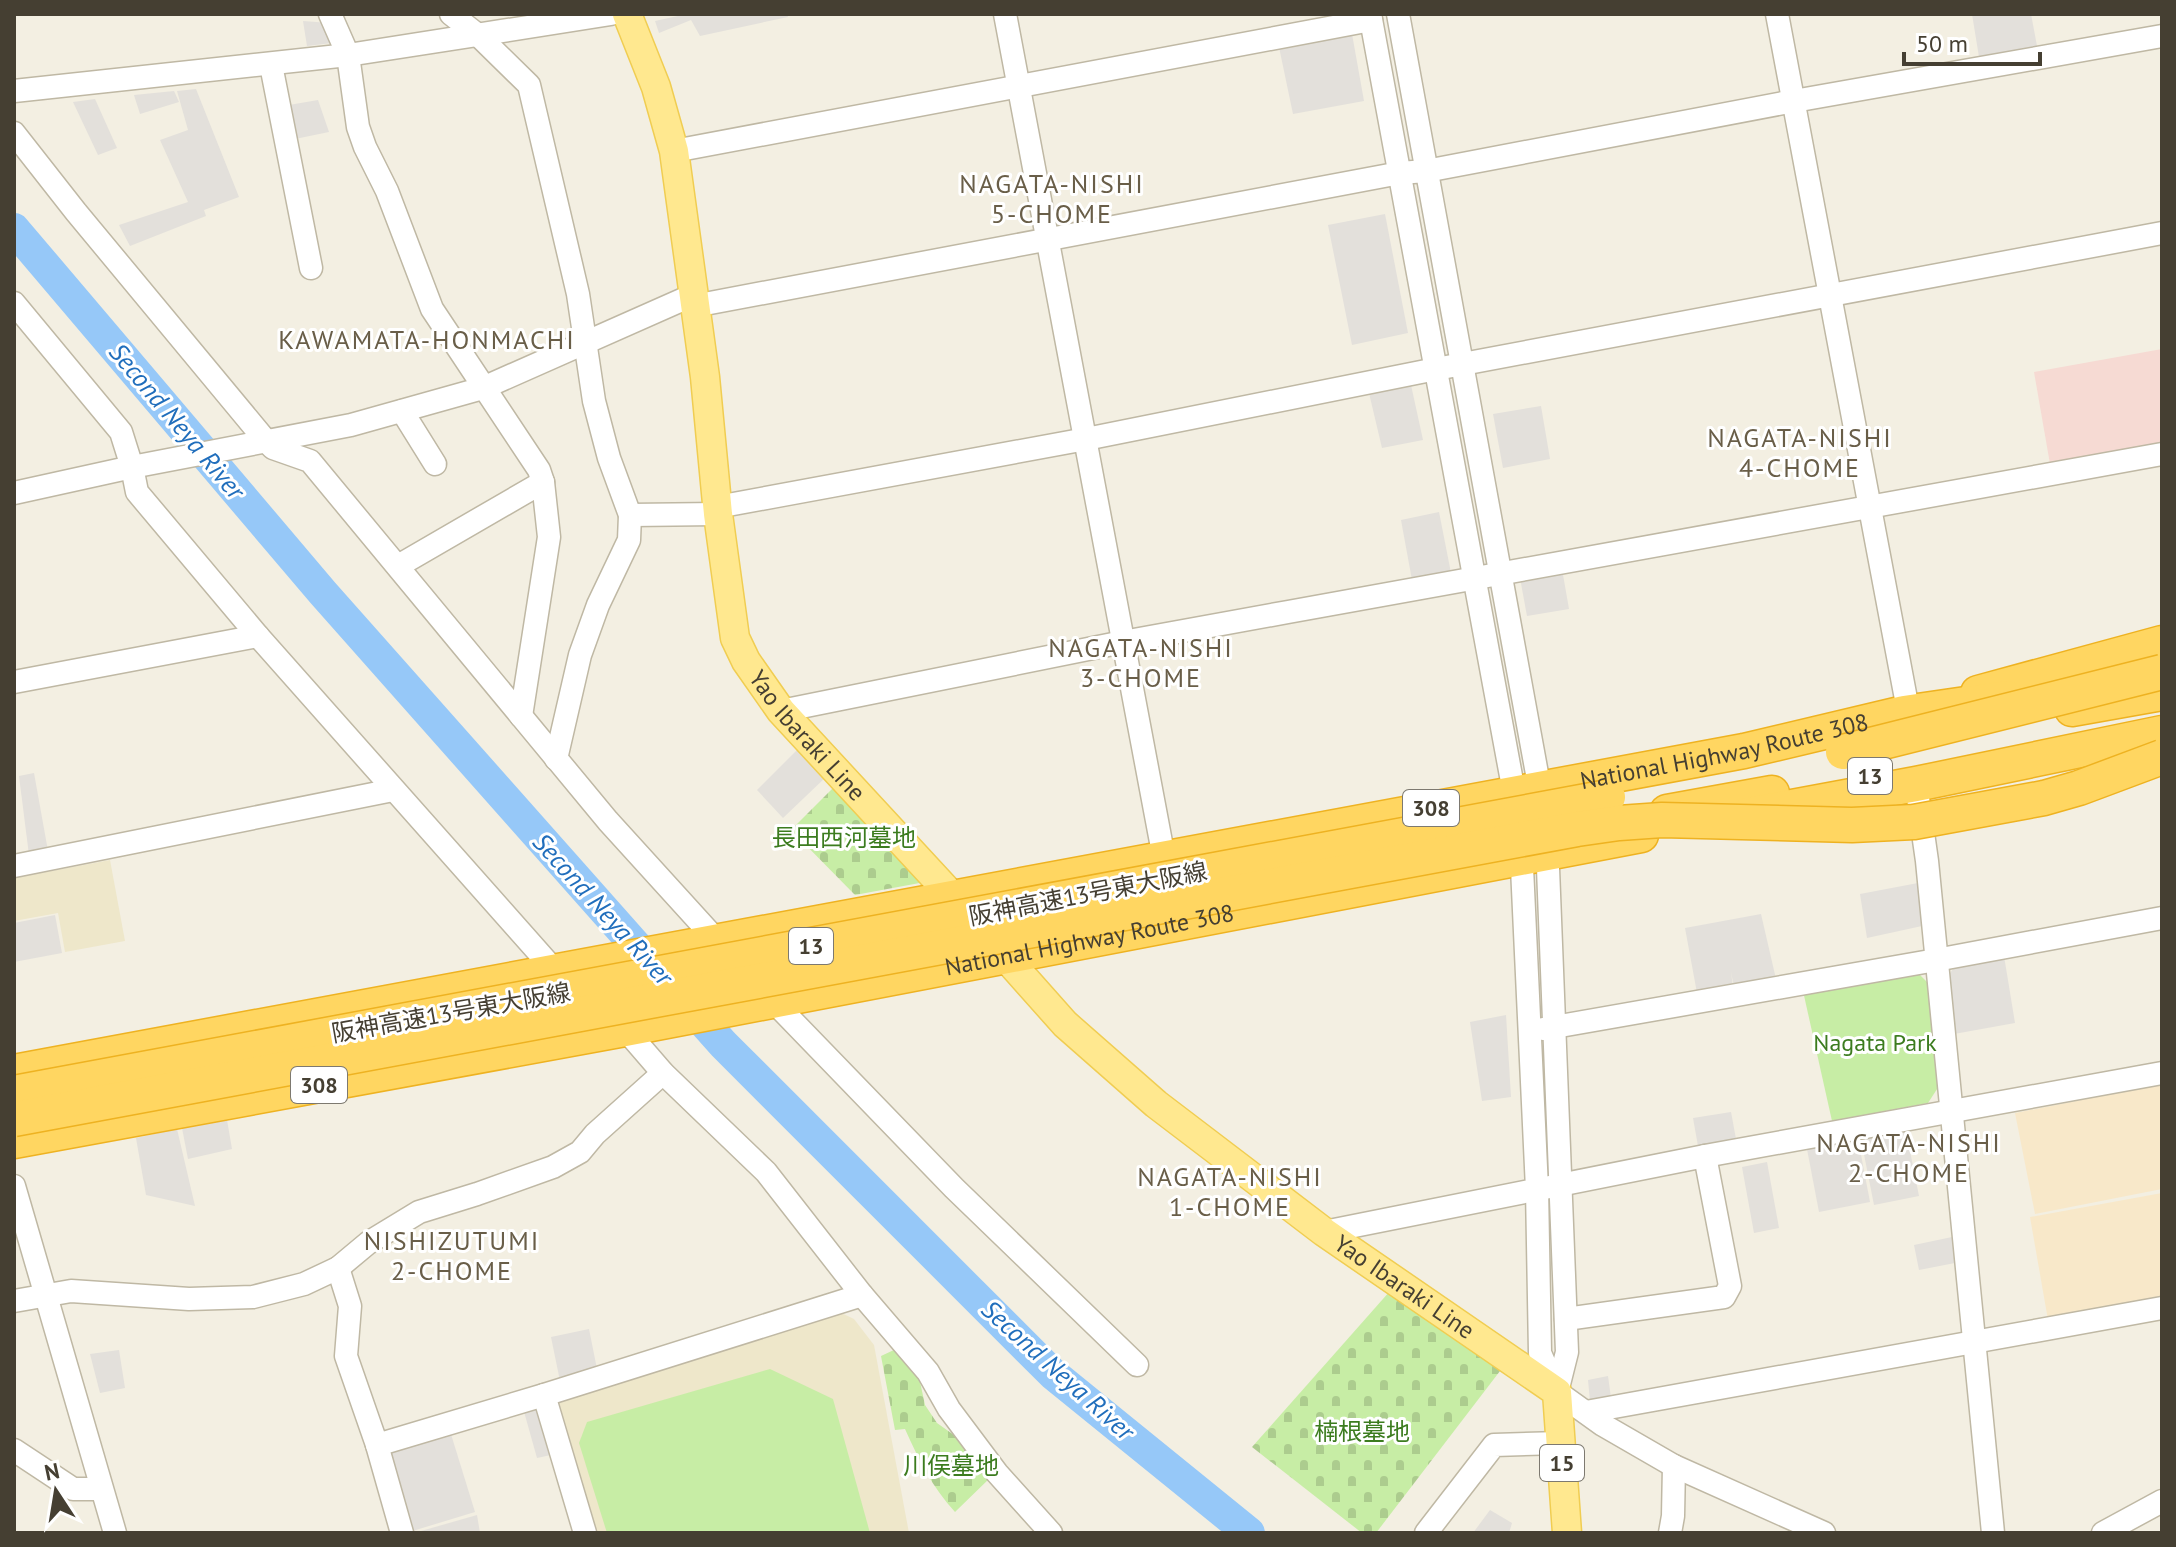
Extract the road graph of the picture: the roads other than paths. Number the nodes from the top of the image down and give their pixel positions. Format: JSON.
{"nodes":[{"id":1,"x":330,"y":14,"type":"edge"},
{"id":2,"x":451,"y":14,"type":"edge"},
{"id":3,"x":611,"y":14,"type":"edge"},
{"id":4,"x":627,"y":14,"type":"edge"},
{"id":5,"x":1005,"y":14,"type":"edge"},
{"id":6,"x":1399,"y":14,"type":"edge"},
{"id":7,"x":1777,"y":14,"type":"edge"},
{"id":8,"x":1371,"y":17,"type":"edge"},
{"id":9,"x":479,"y":36,"type":"junction"},
{"id":10,"x":2162,"y":36,"type":"edge"},
{"id":11,"x":348,"y":55,"type":"junction"},
{"id":12,"x":271,"y":65,"type":"junction"},
{"id":13,"x":1019,"y":88,"type":"junction"},
{"id":14,"x":14,"y":91,"type":"edge"},
{"id":15,"x":1794,"y":101,"type":"junction"},
{"id":16,"x":14,"y":133,"type":"edge"},
{"id":17,"x":674,"y":151,"type":"junction"},
{"id":18,"x":1426,"y":171,"type":"junction"},
{"id":19,"x":1400,"y":173,"type":"junction"},
{"id":20,"x":2162,"y":233,"type":"edge"},
{"id":21,"x":1048,"y":241,"type":"junction"},
{"id":22,"x":311,"y":268,"type":"dead end"},
{"id":23,"x":1829,"y":295,"type":"junction"},
{"id":24,"x":694,"y":300,"type":"junction"},
{"id":25,"x":14,"y":303,"type":"edge"},
{"id":26,"x":584,"y":343,"type":"junction"},
{"id":27,"x":1462,"y":364,"type":"junction"},
{"id":28,"x":1436,"y":369,"type":"junction"},
{"id":29,"x":483,"y":388,"type":"junction"},
{"id":30,"x":402,"y":411,"type":"junction"},
{"id":31,"x":1086,"y":439,"type":"junction"},
{"id":32,"x":266,"y":441,"type":"junction"},
{"id":33,"x":2162,"y":454,"type":"edge"},
{"id":34,"x":435,"y":464,"type":"dead end"},
{"id":35,"x":132,"y":467,"type":"junction"},
{"id":36,"x":543,"y":482,"type":"junction"},
{"id":37,"x":14,"y":493,"type":"edge"},
{"id":38,"x":1869,"y":507,"type":"junction"},
{"id":39,"x":718,"y":511,"type":"junction"},
{"id":40,"x":630,"y":515,"type":"junction"},
{"id":41,"x":398,"y":566,"type":"junction"},
{"id":42,"x":1501,"y":574,"type":"junction"},
{"id":43,"x":1475,"y":577,"type":"junction"},
{"id":44,"x":258,"y":636,"type":"junction"},
{"id":45,"x":1123,"y":642,"type":"junction"},
{"id":46,"x":2162,"y":643,"type":"edge"},
{"id":47,"x":2162,"y":674,"type":"edge"},
{"id":48,"x":14,"y":682,"type":"edge"},
{"id":49,"x":2162,"y":693,"type":"edge"},
{"id":50,"x":781,"y":711,"type":"junction"},
{"id":51,"x":1904,"y":713,"type":"junction"},
{"id":52,"x":521,"y":716,"type":"junction"},
{"id":53,"x":2162,"y":722,"type":"edge"},
{"id":54,"x":2162,"y":733,"type":"edge"},
{"id":55,"x":1843,"y":752,"type":"junction"},
{"id":56,"x":2162,"y":757,"type":"edge"},
{"id":57,"x":556,"y":759,"type":"junction"},
{"id":58,"x":2162,"y":767,"type":"edge"},
{"id":59,"x":1916,"y":784,"type":"junction"},
{"id":60,"x":2079,"y":788,"type":"junction"},
{"id":61,"x":393,"y":790,"type":"junction"},
{"id":62,"x":1527,"y":790,"type":"junction"},
{"id":63,"x":1577,"y":829,"type":"junction"},
{"id":64,"x":1535,"y":855,"type":"junction"},
{"id":65,"x":1164,"y":858,"type":"junction"},
{"id":66,"x":14,"y":866,"type":"edge"},
{"id":67,"x":954,"y":898,"type":"junction"},
{"id":68,"x":2162,"y":918,"type":"edge"},
{"id":69,"x":710,"y":943,"type":"junction"},
{"id":70,"x":1005,"y":956,"type":"junction"},
{"id":71,"x":1936,"y":960,"type":"junction"},
{"id":72,"x":566,"y":970,"type":"junction"},
{"id":73,"x":764,"y":1003,"type":"junction"},
{"id":74,"x":1554,"y":1027,"type":"junction"},
{"id":75,"x":633,"y":1028,"type":"junction"},
{"id":76,"x":1530,"y":1032,"type":"junction"},
{"id":77,"x":14,"y":1072,"type":"edge"},
{"id":78,"x":663,"y":1073,"type":"junction"},
{"id":79,"x":2162,"y":1073,"type":"edge"},
{"id":80,"x":14,"y":1093,"type":"edge"},
{"id":81,"x":1952,"y":1112,"type":"junction"},
{"id":82,"x":14,"y":1119,"type":"edge"},
{"id":83,"x":14,"y":1141,"type":"edge"},
{"id":84,"x":1705,"y":1156,"type":"junction"},
{"id":85,"x":1560,"y":1184,"type":"junction"},
{"id":86,"x":14,"y":1186,"type":"edge"},
{"id":87,"x":1537,"y":1189,"type":"junction"},
{"id":88,"x":1324,"y":1232,"type":"junction"},
{"id":89,"x":338,"y":1268,"type":"junction"},
{"id":90,"x":47,"y":1294,"type":"junction"},
{"id":91,"x":862,"y":1295,"type":"junction"},
{"id":92,"x":14,"y":1301,"type":"edge"},
{"id":93,"x":2162,"y":1308,"type":"edge"},
{"id":94,"x":1566,"y":1319,"type":"junction"},
{"id":95,"x":1973,"y":1343,"type":"junction"},
{"id":96,"x":1137,"y":1365,"type":"dead end"},
{"id":97,"x":1557,"y":1392,"type":"junction"},
{"id":98,"x":544,"y":1395,"type":"junction"},
{"id":99,"x":1586,"y":1412,"type":"junction"},
{"id":100,"x":1560,"y":1443,"type":"junction"},
{"id":101,"x":377,"y":1445,"type":"junction"},
{"id":102,"x":14,"y":1450,"type":"edge"},
{"id":103,"x":1674,"y":1466,"type":"junction"},
{"id":104,"x":101,"y":1489,"type":"junction"},
{"id":105,"x":2162,"y":1501,"type":"edge"},
{"id":106,"x":115,"y":1533,"type":"edge"},
{"id":107,"x":402,"y":1533,"type":"edge"},
{"id":108,"x":585,"y":1533,"type":"edge"},
{"id":109,"x":1051,"y":1533,"type":"edge"},
{"id":110,"x":1426,"y":1533,"type":"edge"},
{"id":111,"x":1567,"y":1533,"type":"edge"},
{"id":112,"x":1670,"y":1533,"type":"edge"},
{"id":113,"x":1824,"y":1533,"type":"edge"},
{"id":114,"x":1993,"y":1533,"type":"edge"},
{"id":115,"x":2103,"y":1533,"type":"edge"}],
"edges":[{"from":1,"to":11,"type":"street"},
{"from":2,"to":9,"type":"street"},
{"from":3,"to":9,"type":"street"},
{"from":4,"to":17,"type":"main road","name":"Yao Ibaraki Line"},
{"from":5,"to":13,"type":"street"},
{"from":6,"to":18,"type":"street"},
{"from":7,"to":15,"type":"street"},
{"from":8,"to":13,"type":"street"},
{"from":8,"to":19,"type":"street"},
{"from":9,"to":11,"type":"street"},
{"from":9,"to":26,"type":"street"},
{"from":10,"to":15,"type":"street"},
{"from":11,"to":12,"type":"street"},
{"from":11,"to":29,"type":"street"},
{"from":12,"to":14,"type":"street"},
{"from":12,"to":22,"type":"street"},
{"from":13,"to":17,"type":"street"},
{"from":13,"to":21,"type":"street"},
{"from":15,"to":18,"type":"street"},
{"from":15,"to":23,"type":"street"},
{"from":16,"to":32,"type":"street"},
{"from":17,"to":24,"type":"main road","name":"Yao Ibaraki Line"},
{"from":18,"to":19,"type":"street"},
{"from":18,"to":27,"type":"street"},
{"from":19,"to":21,"type":"street"},
{"from":19,"to":28,"type":"street"},
{"from":20,"to":23,"type":"street"},
{"from":21,"to":24,"type":"street"},
{"from":21,"to":31,"type":"street"},
{"from":23,"to":27,"type":"street"},
{"from":23,"to":38,"type":"street"},
{"from":24,"to":26,"type":"street"},
{"from":24,"to":39,"type":"main road","name":"Yao Ibaraki Line"},
{"from":25,"to":35,"type":"street"},
{"from":26,"to":29,"type":"street"},
{"from":26,"to":40,"type":"street"},
{"from":27,"to":28,"type":"street"},
{"from":27,"to":42,"type":"street"},
{"from":28,"to":31,"type":"street"},
{"from":28,"to":43,"type":"street"},
{"from":29,"to":30,"type":"street"},
{"from":29,"to":36,"type":"street"},
{"from":30,"to":32,"type":"street"},
{"from":30,"to":34,"type":"street"},
{"from":31,"to":39,"type":"street"},
{"from":31,"to":45,"type":"street"},
{"from":32,"to":35,"type":"street"},
{"from":32,"to":41,"type":"street"},
{"from":33,"to":38,"type":"street"},
{"from":35,"to":37,"type":"street"},
{"from":35,"to":44,"type":"street"},
{"from":36,"to":41,"type":"street"},
{"from":36,"to":52,"type":"street"},
{"from":38,"to":42,"type":"street"},
{"from":38,"to":51,"type":"street"},
{"from":39,"to":40,"type":"street"},
{"from":39,"to":50,"type":"main road","name":"Yao Ibaraki Line"},
{"from":40,"to":57,"type":"street"},
{"from":41,"to":52,"type":"street"},
{"from":42,"to":43,"type":"street"},
{"from":42,"to":62,"type":"street"},
{"from":43,"to":45,"type":"street"},
{"from":43,"to":62,"type":"street"},
{"from":44,"to":48,"type":"street"},
{"from":44,"to":61,"type":"street"},
{"from":45,"to":50,"type":"street"},
{"from":45,"to":65,"type":"street"},
{"from":46,"to":51,"type":"highway","number":"308"},
{"from":47,"to":51,"type":"highway","name":"National Highway Route 308","number":"308"},
{"from":47,"to":55,"type":"highway","bridge":true},
{"from":49,"to":55,"type":"highway","name":"阪神高速13号東大阪線","number":"13","bridge":true},
{"from":50,"to":67,"type":"main road","name":"Yao Ibaraki Line"},
{"from":51,"to":62,"type":"highway","name":"National Highway Route 308","number":"308"},
{"from":52,"to":57,"type":"street"},
{"from":53,"to":63,"type":"highway","name":"阪神高速13号東大阪線","number":"13","bridge":true},
{"from":54,"to":59,"type":"highway","name":"National Highway Route 308","number":"308"},
{"from":55,"to":80,"type":"highway","name":"阪神高速13号東大阪線","number":"13","bridge":true},
{"from":56,"to":60,"type":"highway","bridge":true},
{"from":57,"to":69,"type":"street"},
{"from":58,"to":59,"type":"highway","number":"308"},
{"from":58,"to":60,"type":"highway","bridge":true},
{"from":59,"to":64,"type":"highway","name":"National Highway Route 308","number":"308"},
{"from":59,"to":71,"type":"street"},
{"from":60,"to":63,"type":"highway","bridge":true},
{"from":61,"to":66,"type":"street"},
{"from":61,"to":72,"type":"street"},
{"from":62,"to":64,"type":"street"},
{"from":62,"to":65,"type":"highway","name":"National Highway Route 308","number":"308"},
{"from":63,"to":82,"type":"highway","name":"阪神高速13号東大阪線","number":"13","bridge":true},
{"from":64,"to":70,"type":"highway","name":"National Highway Route 308","number":"308"},
{"from":64,"to":74,"type":"street"},
{"from":64,"to":76,"type":"street"},
{"from":65,"to":67,"type":"highway","name":"National Highway Route 308","number":"308"},
{"from":67,"to":69,"type":"highway","name":"National Highway Route 308","number":"308"},
{"from":67,"to":70,"type":"main road","name":"Yao Ibaraki Line"},
{"from":68,"to":71,"type":"street"},
{"from":69,"to":72,"type":"highway","name":"National Highway Route 308","number":"308"},
{"from":70,"to":73,"type":"highway","name":"National Highway Route 308","number":"308"},
{"from":70,"to":88,"type":"main road","name":"Yao Ibaraki Line"},
{"from":71,"to":74,"type":"street"},
{"from":71,"to":81,"type":"street"},
{"from":72,"to":77,"type":"highway","name":"National Highway Route 308","number":"308"},
{"from":73,"to":75,"type":"highway","name":"National Highway Route 308","number":"308"},
{"from":73,"to":96,"type":"street"},
{"from":74,"to":76,"type":"street"},
{"from":74,"to":85,"type":"street"},
{"from":75,"to":78,"type":"street"},
{"from":75,"to":83,"type":"highway","name":"National Highway Route 308","number":"308"},
{"from":76,"to":87,"type":"street"},
{"from":78,"to":89,"type":"street"},
{"from":78,"to":91,"type":"street"},
{"from":79,"to":81,"type":"street"},
{"from":81,"to":84,"type":"street"},
{"from":81,"to":95,"type":"street"},
{"from":84,"to":85,"type":"street"},
{"from":84,"to":94,"type":"street"},
{"from":85,"to":87,"type":"street"},
{"from":85,"to":94,"type":"street"},
{"from":86,"to":90,"type":"street"},
{"from":87,"to":88,"type":"street"},
{"from":87,"to":97,"type":"street"},
{"from":88,"to":97,"type":"main road","name":"Yao Ibaraki Line"},
{"from":89,"to":90,"type":"street"},
{"from":89,"to":101,"type":"street"},
{"from":90,"to":92,"type":"street"},
{"from":90,"to":104,"type":"street"},
{"from":91,"to":98,"type":"street"},
{"from":91,"to":109,"type":"street"},
{"from":93,"to":95,"type":"street"},
{"from":94,"to":97,"type":"street"},
{"from":95,"to":99,"type":"street"},
{"from":95,"to":114,"type":"street"},
{"from":97,"to":99,"type":"street"},
{"from":97,"to":100,"type":"main road","number":"15"},
{"from":98,"to":101,"type":"street"},
{"from":98,"to":108,"type":"street"},
{"from":99,"to":103,"type":"street"},
{"from":100,"to":110,"type":"street"},
{"from":100,"to":111,"type":"main road","number":"15"},
{"from":101,"to":107,"type":"street"},
{"from":102,"to":104,"type":"street"},
{"from":103,"to":112,"type":"street"},
{"from":103,"to":113,"type":"street"},
{"from":104,"to":106,"type":"street"},
{"from":105,"to":115,"type":"street"}]}
